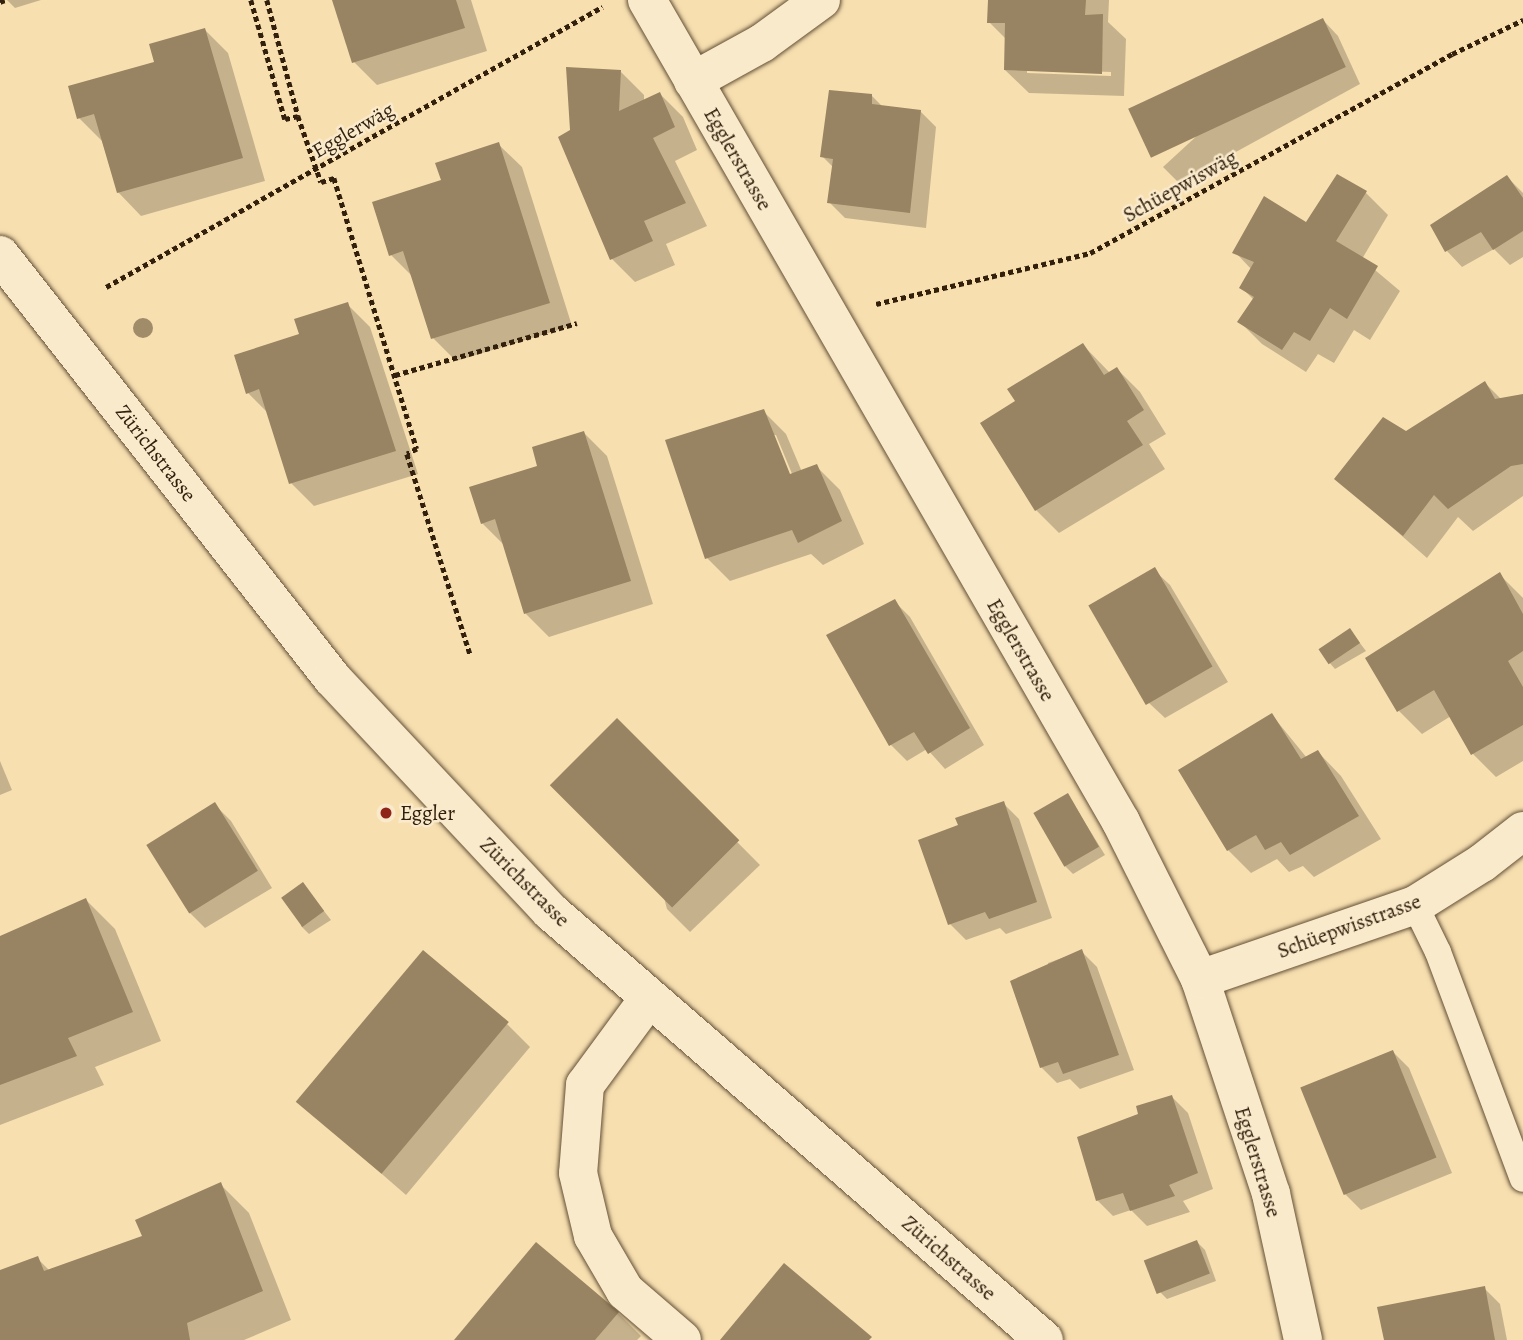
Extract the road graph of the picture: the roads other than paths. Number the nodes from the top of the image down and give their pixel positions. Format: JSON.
{"nodes":[{"id":1,"x":647,"y":0,"type":"edge"},
{"id":2,"x":821,"y":0,"type":"edge"},
{"id":3,"x":693,"y":81,"type":"junction"},
{"id":4,"x":0,"y":255,"type":"edge"},
{"id":5,"x":1523,"y":831,"type":"edge"},
{"id":6,"x":1415,"y":905,"type":"junction"},
{"id":7,"x":1200,"y":979,"type":"junction"},
{"id":8,"x":649,"y":998,"type":"junction"},
{"id":9,"x":1523,"y":1179,"type":"edge"},
{"id":10,"x":682,"y":1340,"type":"edge"},
{"id":11,"x":1044,"y":1340,"type":"edge"},
{"id":12,"x":1303,"y":1340,"type":"edge"}],
"edges":[{"from":1,"to":3,"type":"street","name":"Egglerstrasse"},
{"from":2,"to":3,"type":"street"},
{"from":3,"to":7,"type":"street","name":"Egglerstrasse"},
{"from":4,"to":8,"type":"street","name":"Zürichstrasse"},
{"from":5,"to":6,"type":"street","name":"Schüepwisstrasse"},
{"from":6,"to":7,"type":"street","name":"Schüepwisstrasse"},
{"from":6,"to":9,"type":"lane"},
{"from":7,"to":12,"type":"street","name":"Egglerstrasse"},
{"from":8,"to":10,"type":"street"},
{"from":8,"to":11,"type":"street","name":"Zürichstrasse"}]}
